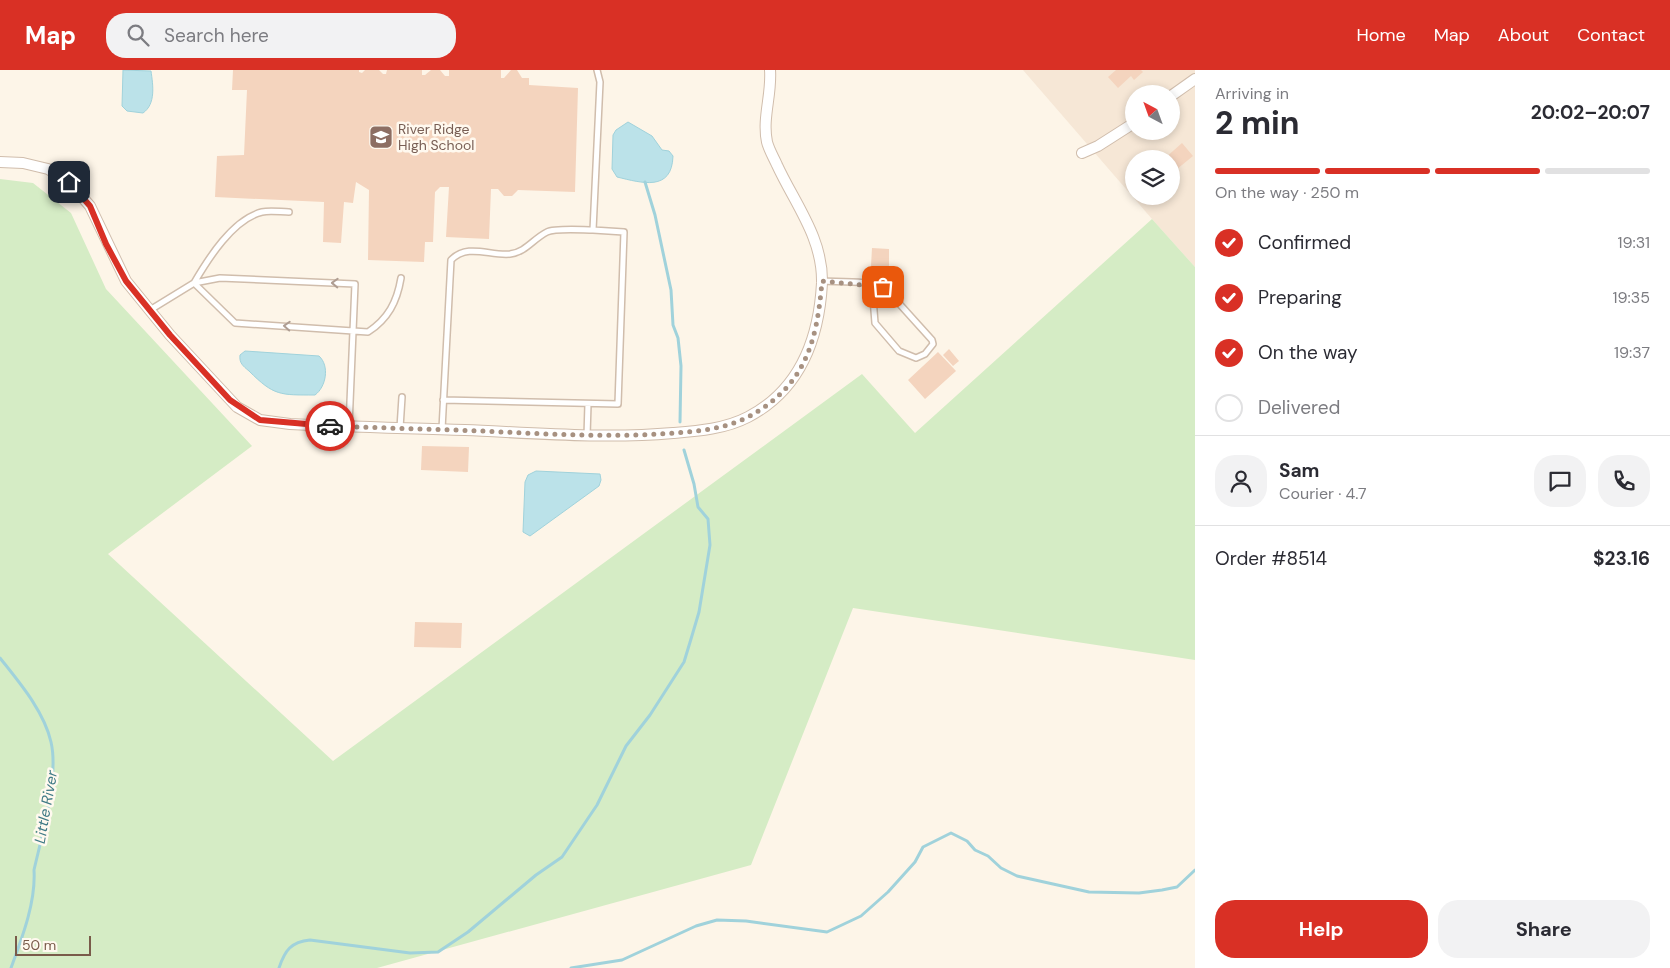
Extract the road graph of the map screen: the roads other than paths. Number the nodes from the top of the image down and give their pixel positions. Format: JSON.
{"nodes":[{"id":1,"x":597,"y":70,"type":"edge"},
{"id":2,"x":770,"y":70,"type":"edge"},
{"id":3,"x":1195,"y":79,"type":"edge"},
{"id":4,"x":1180,"y":90,"type":"edge"},
{"id":5,"x":1125,"y":129,"type":"edge"},
{"id":6,"x":1082,"y":153,"type":"dead end"},
{"id":7,"x":0,"y":162,"type":"edge"},
{"id":8,"x":289,"y":212,"type":"dead end"},
{"id":9,"x":593,"y":230,"type":"junction"},
{"id":10,"x":401,"y":278,"type":"dead end"},
{"id":11,"x":822,"y":281,"type":"junction"},
{"id":12,"x":194,"y":283,"type":"junction"},
{"id":13,"x":872,"y":285,"type":"junction"},
{"id":14,"x":150,"y":310,"type":"junction"},
{"id":15,"x":353,"y":330,"type":"junction"},
{"id":16,"x":402,"y":397,"type":"dead end"},
{"id":17,"x":443,"y":400,"type":"junction"},
{"id":18,"x":588,"y":404,"type":"junction"},
{"id":19,"x":349,"y":427,"type":"junction"},
{"id":20,"x":400,"y":428,"type":"junction"},
{"id":21,"x":442,"y":430,"type":"junction"},
{"id":22,"x":587,"y":436,"type":"junction"}],
"edges":[{"from":1,"to":9,"type":"lane"},
{"from":2,"to":11,"type":"street"},
{"from":3,"to":4,"type":"street"},
{"from":5,"to":6,"type":"street"},
{"from":7,"to":14,"type":"street"},
{"from":8,"to":12,"type":"lane"},
{"from":9,"to":17,"type":"lane"},
{"from":9,"to":18,"type":"lane"},
{"from":10,"to":15,"type":"lane"},
{"from":11,"to":13,"type":"lane"},
{"from":11,"to":22,"type":"street"},
{"from":12,"to":14,"type":"lane"},
{"from":15,"to":12,"type":"lane","one_way":true},
{"from":15,"to":12,"type":"lane","one_way":true},
{"from":13,"to":13,"type":"lane"},
{"from":14,"to":19,"type":"street"},
{"from":15,"to":19,"type":"lane"},
{"from":16,"to":20,"type":"lane"},
{"from":17,"to":18,"type":"lane"},
{"from":17,"to":21,"type":"lane"},
{"from":18,"to":22,"type":"lane"},
{"from":19,"to":20,"type":"street"},
{"from":20,"to":21,"type":"street"},
{"from":21,"to":22,"type":"street"}]}
